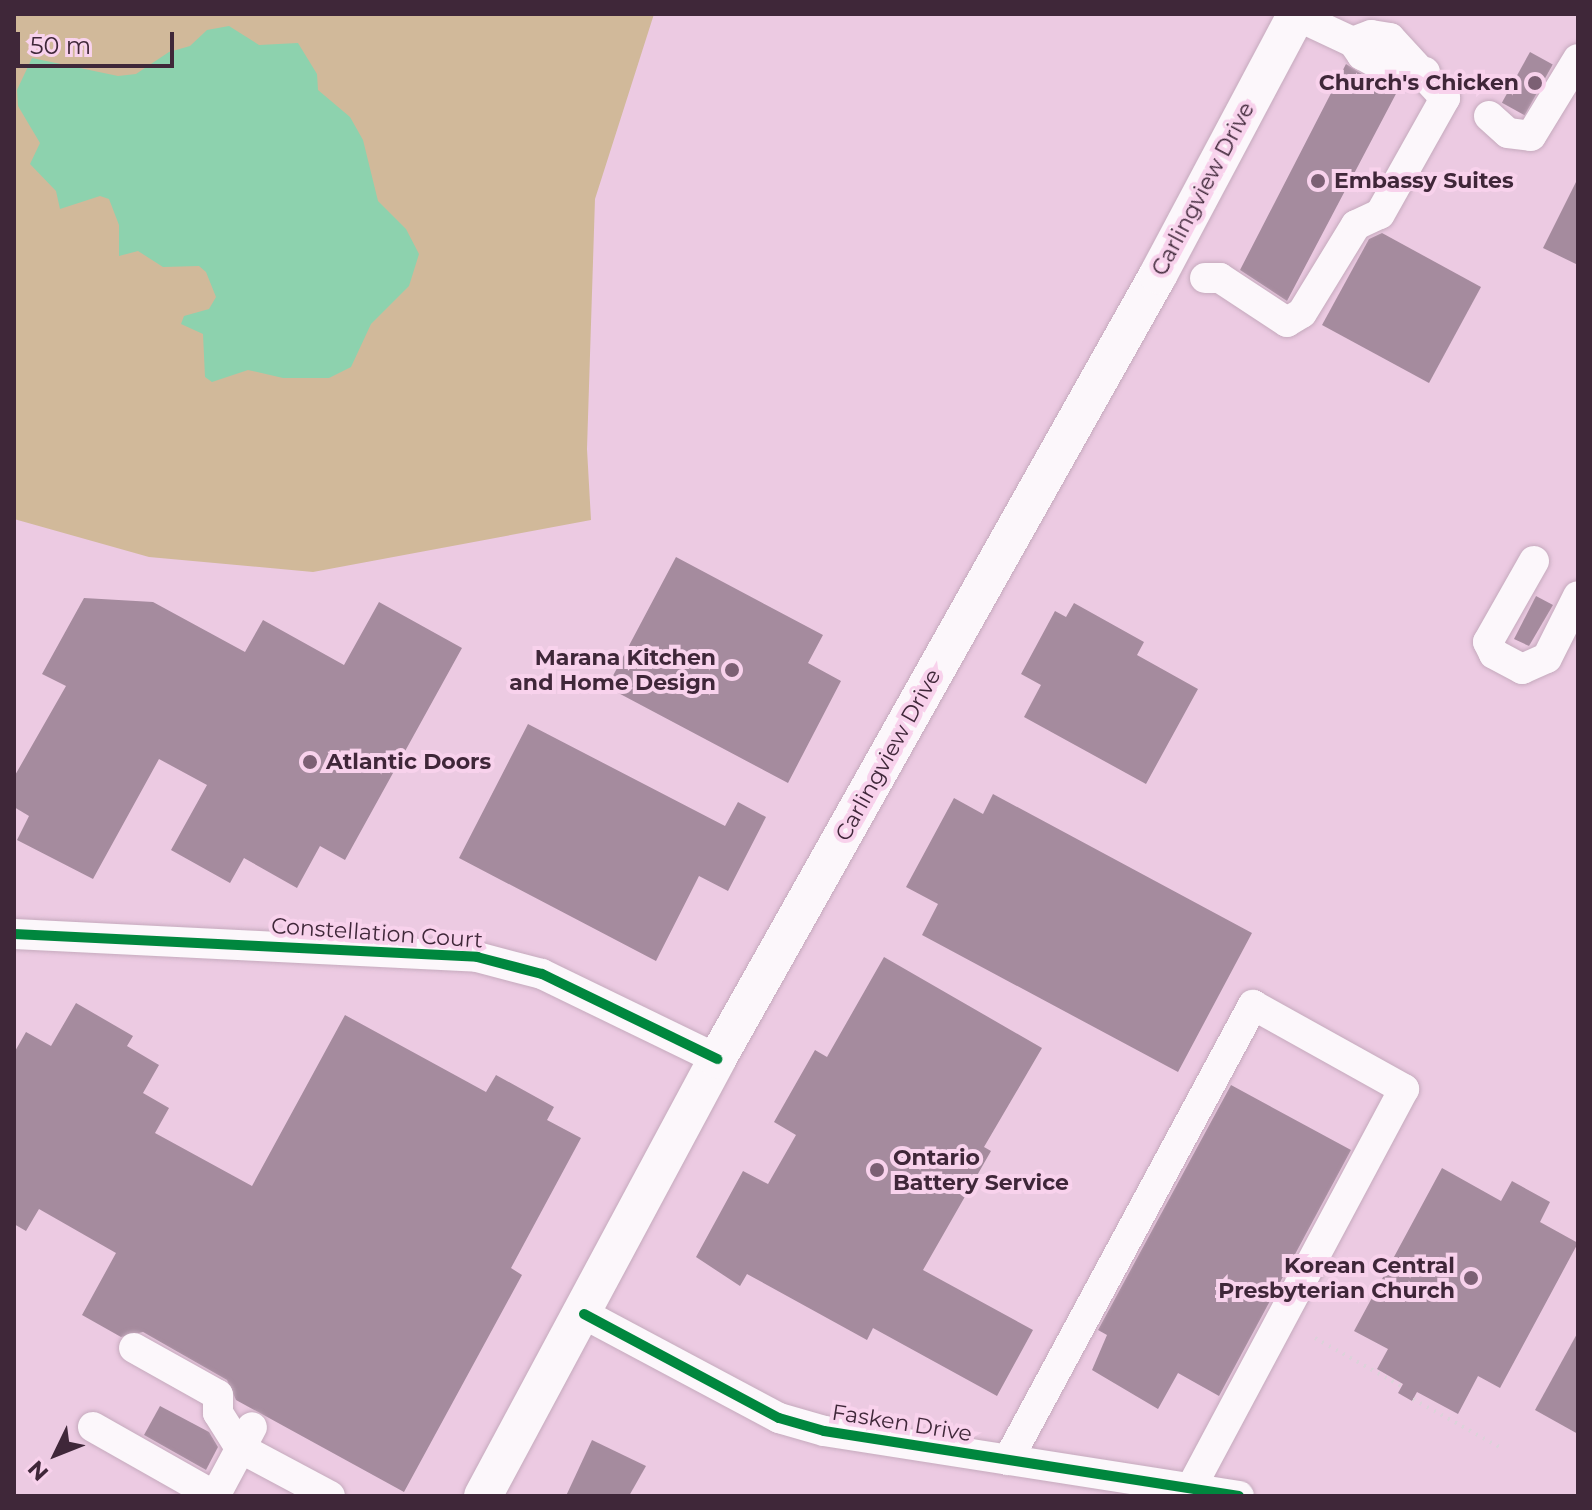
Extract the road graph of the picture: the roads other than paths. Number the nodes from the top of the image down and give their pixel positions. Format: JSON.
{"nodes":[{"id":1,"x":1295,"y":14,"type":"edge"},
{"id":2,"x":1578,"y":59,"type":"edge"},
{"id":3,"x":1489,"y":116,"type":"dead end"},
{"id":4,"x":1168,"y":257,"type":"junction"},
{"id":5,"x":1534,"y":561,"type":"dead end"},
{"id":6,"x":1578,"y":596,"type":"edge"},
{"id":7,"x":14,"y":934,"type":"edge"},
{"id":8,"x":717,"y":1059,"type":"junction"},
{"id":9,"x":584,"y":1314,"type":"junction"},
{"id":10,"x":134,"y":1348,"type":"dead end"},
{"id":11,"x":93,"y":1427,"type":"dead end"},
{"id":12,"x":246,"y":1437,"type":"junction"},
{"id":13,"x":1008,"y":1460,"type":"junction"},
{"id":14,"x":1190,"y":1489,"type":"junction"},
{"id":15,"x":215,"y":1496,"type":"edge"},
{"id":16,"x":330,"y":1496,"type":"edge"},
{"id":17,"x":483,"y":1496,"type":"edge"},
{"id":18,"x":1239,"y":1496,"type":"edge"}],
"edges":[{"from":1,"to":4,"type":"main road","name":"Carlingview Drive"},
{"from":1,"to":4,"type":"street"},
{"from":2,"to":3,"type":"street"},
{"from":4,"to":8,"type":"main road","name":"Carlingview Drive"},
{"from":5,"to":6,"type":"street"},
{"from":7,"to":8,"type":"street","name":"Constellation Court"},
{"from":8,"to":9,"type":"main road","name":"Carlingview Drive"},
{"from":9,"to":13,"type":"street","name":"Fasken Drive"},
{"from":9,"to":17,"type":"main road","name":"Carlingview Drive"},
{"from":10,"to":12,"type":"street"},
{"from":11,"to":15,"type":"street"},
{"from":12,"to":15,"type":"street"},
{"from":12,"to":16,"type":"street"},
{"from":13,"to":14,"type":"street","name":"Fasken Drive"},
{"from":13,"to":14,"type":"street"},
{"from":14,"to":18,"type":"street","name":"Fasken Drive"}]}
